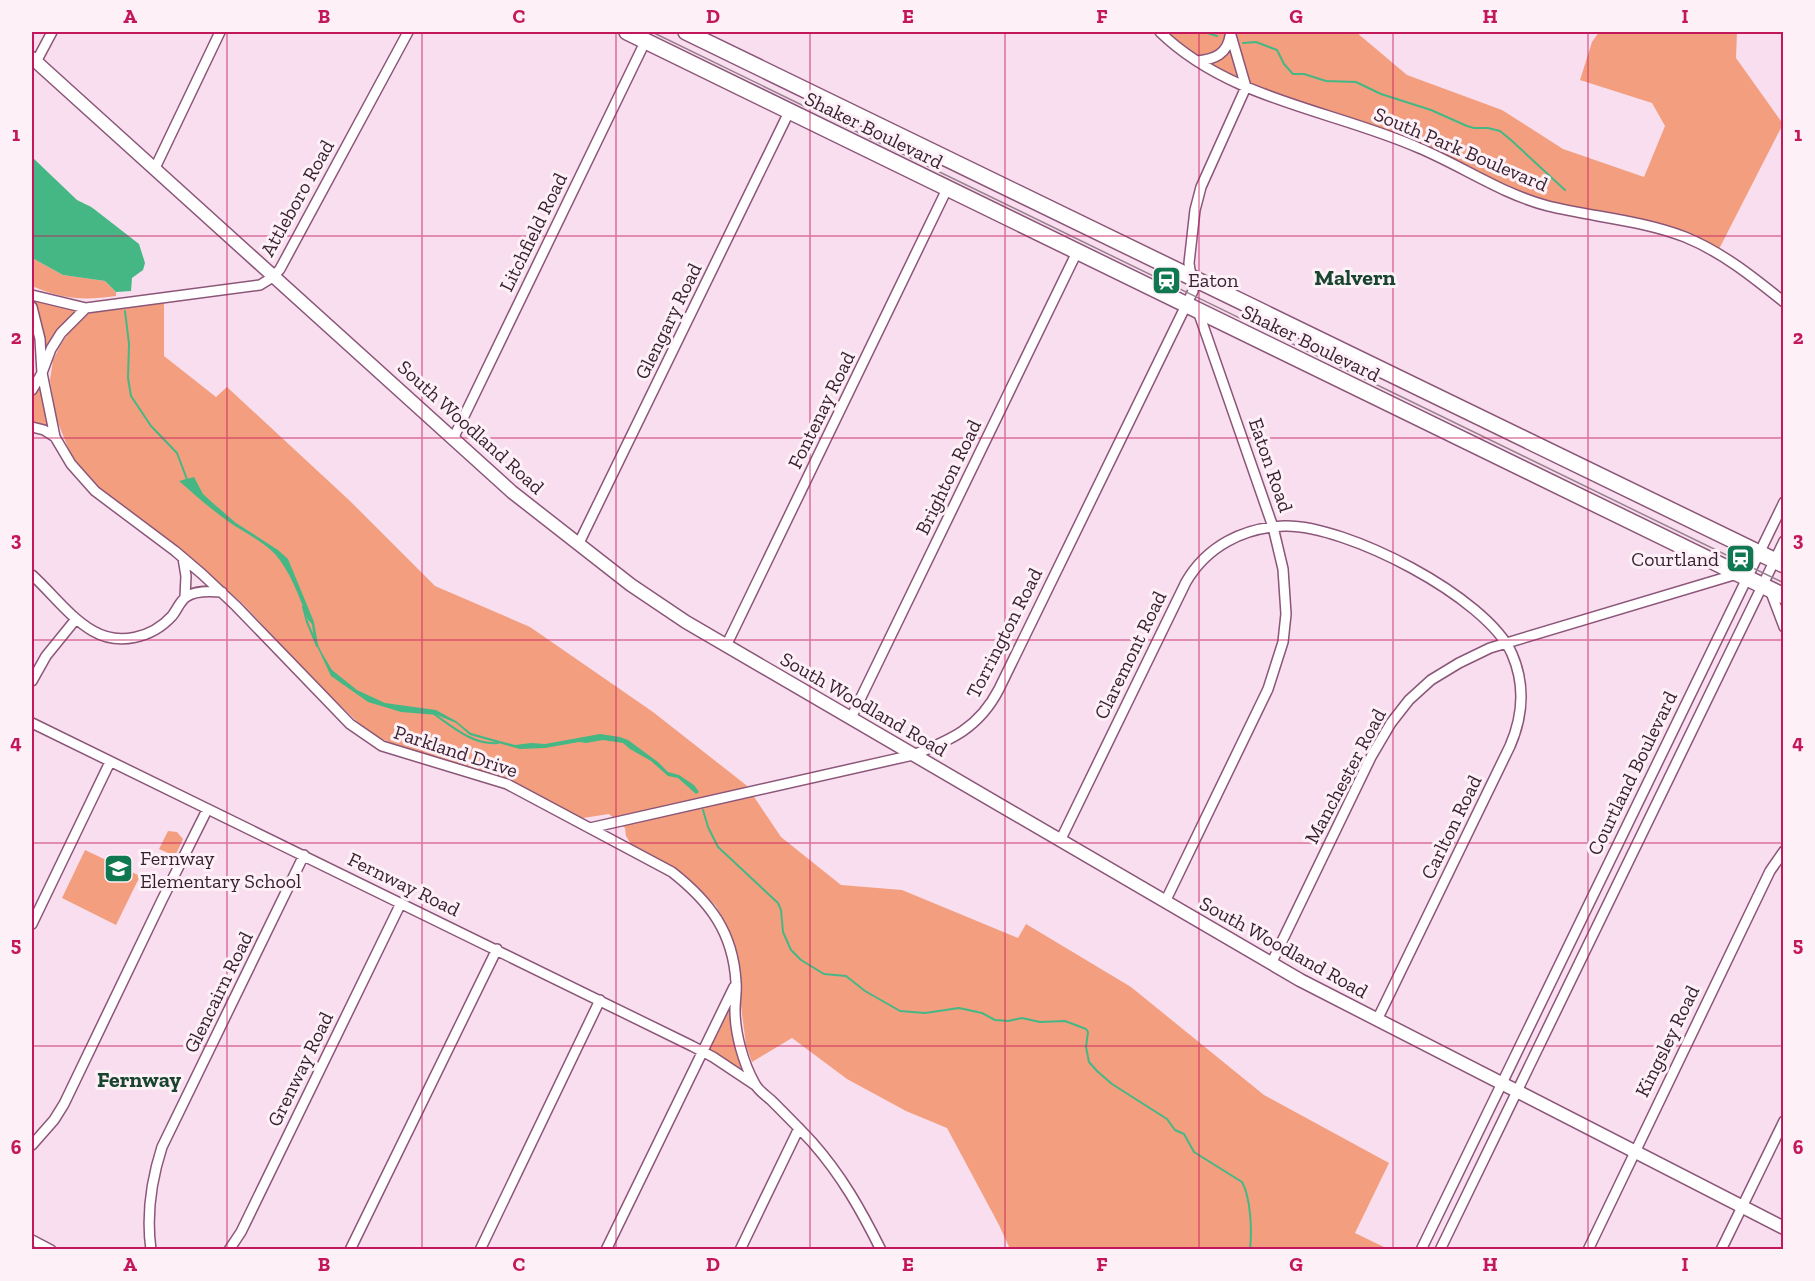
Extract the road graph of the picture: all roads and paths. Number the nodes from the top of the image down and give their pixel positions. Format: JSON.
{"nodes":[{"id":1,"x":52,"y":32,"type":"edge"},
{"id":2,"x":220,"y":32,"type":"edge"},
{"id":3,"x":408,"y":32,"type":"edge"},
{"id":4,"x":627,"y":32,"type":"edge"},
{"id":5,"x":686,"y":32,"type":"edge"},
{"id":6,"x":1160,"y":32,"type":"edge"},
{"id":7,"x":1230,"y":32,"type":"edge"},
{"id":8,"x":645,"y":42,"type":"junction"},
{"id":9,"x":34,"y":60,"type":"edge"},
{"id":10,"x":1198,"y":61,"type":"junction"},
{"id":11,"x":1246,"y":87,"type":"junction"},
{"id":12,"x":789,"y":112,"type":"junction"},
{"id":13,"x":155,"y":168,"type":"junction"},
{"id":14,"x":948,"y":189,"type":"junction"},
{"id":15,"x":1077,"y":252,"type":"junction"},
{"id":16,"x":273,"y":277,"type":"junction"},
{"id":17,"x":1192,"y":277,"type":"junction"},
{"id":18,"x":32,"y":295,"type":"edge"},
{"id":19,"x":1784,"y":302,"type":"edge"},
{"id":20,"x":1192,"y":304,"type":"junction"},
{"id":21,"x":32,"y":307,"type":"edge"},
{"id":22,"x":86,"y":308,"type":"junction"},
{"id":23,"x":42,"y":373,"type":"junction"},
{"id":24,"x":32,"y":390,"type":"edge"},
{"id":25,"x":32,"y":427,"type":"edge"},
{"id":26,"x":55,"y":437,"type":"junction"},
{"id":27,"x":453,"y":439,"type":"junction"},
{"id":28,"x":1784,"y":502,"type":"edge"},
{"id":29,"x":1273,"y":527,"type":"junction"},
{"id":30,"x":1784,"y":541,"type":"edge"},
{"id":31,"x":578,"y":545,"type":"junction"},
{"id":32,"x":1759,"y":553,"type":"junction"},
{"id":33,"x":183,"y":558,"type":"junction"},
{"id":34,"x":1779,"y":562,"type":"edge"},
{"id":35,"x":32,"y":575,"type":"edge"},
{"id":36,"x":1742,"y":576,"type":"junction"},
{"id":37,"x":1772,"y":591,"type":"edge"},
{"id":38,"x":222,"y":592,"type":"junction"},
{"id":39,"x":185,"y":597,"type":"junction"},
{"id":40,"x":76,"y":619,"type":"junction"},
{"id":41,"x":1726,"y":619,"type":"junction"},
{"id":42,"x":1742,"y":626,"type":"junction"},
{"id":43,"x":1784,"y":627,"type":"edge"},
{"id":44,"x":1506,"y":643,"type":"junction"},
{"id":45,"x":726,"y":646,"type":"junction"},
{"id":46,"x":32,"y":681,"type":"edge"},
{"id":47,"x":851,"y":718,"type":"junction"},
{"id":48,"x":32,"y":723,"type":"edge"},
{"id":49,"x":912,"y":755,"type":"junction"},
{"id":50,"x":110,"y":762,"type":"junction"},
{"id":51,"x":207,"y":810,"type":"junction"},
{"id":52,"x":590,"y":828,"type":"junction"},
{"id":53,"x":1059,"y":841,"type":"junction"},
{"id":54,"x":1784,"y":851,"type":"edge"},
{"id":55,"x":304,"y":855,"type":"junction"},
{"id":56,"x":1609,"y":861,"type":"junction"},
{"id":57,"x":1625,"y":869,"type":"junction"},
{"id":58,"x":1165,"y":902,"type":"junction"},
{"id":59,"x":401,"y":903,"type":"junction"},
{"id":60,"x":32,"y":924,"type":"edge"},
{"id":61,"x":497,"y":949,"type":"junction"},
{"id":62,"x":1271,"y":964,"type":"junction"},
{"id":63,"x":736,"y":982,"type":"junction"},
{"id":64,"x":600,"y":1000,"type":"junction"},
{"id":65,"x":1377,"y":1020,"type":"junction"},
{"id":66,"x":703,"y":1051,"type":"junction"},
{"id":67,"x":1513,"y":1059,"type":"junction"},
{"id":68,"x":1529,"y":1067,"type":"junction"},
{"id":69,"x":1501,"y":1084,"type":"junction"},
{"id":70,"x":755,"y":1086,"type":"junction"},
{"id":71,"x":1516,"y":1092,"type":"junction"},
{"id":72,"x":1784,"y":1121,"type":"edge"},
{"id":73,"x":799,"y":1128,"type":"junction"},
{"id":74,"x":32,"y":1145,"type":"edge"},
{"id":75,"x":1634,"y":1151,"type":"junction"},
{"id":76,"x":1742,"y":1207,"type":"junction"},
{"id":77,"x":1784,"y":1228,"type":"edge"},
{"id":78,"x":32,"y":1240,"type":"edge"},
{"id":79,"x":878,"y":1248,"type":"edge"},
{"id":80,"x":51,"y":1250,"type":"edge"},
{"id":81,"x":150,"y":1250,"type":"edge"},
{"id":82,"x":229,"y":1250,"type":"edge"},
{"id":83,"x":350,"y":1250,"type":"edge"},
{"id":84,"x":480,"y":1250,"type":"edge"},
{"id":85,"x":606,"y":1250,"type":"edge"},
{"id":86,"x":740,"y":1250,"type":"edge"},
{"id":87,"x":1420,"y":1250,"type":"edge"},
{"id":88,"x":1440,"y":1250,"type":"edge"},
{"id":89,"x":1588,"y":1250,"type":"edge"},
{"id":90,"x":1721,"y":1250,"type":"edge"}],
"edges":[{"from":1,"to":9,"type":"street"},
{"from":2,"to":13,"type":"street"},
{"from":3,"to":16,"type":"street","name":"Attleboro Road"},
{"from":4,"to":8,"type":"main road","name":"Shaker Boulevard"},
{"from":5,"to":17,"type":"main road","name":"Shaker Boulevard"},
{"from":6,"to":10,"type":"street","name":"South Park Boulevard"},
{"from":7,"to":10,"type":"street"},
{"from":7,"to":11,"type":"street"},
{"from":8,"to":12,"type":"main road","name":"Shaker Boulevard"},
{"from":8,"to":27,"type":"street","name":"Litchfield Road"},
{"from":9,"to":13,"type":"street","name":"South Woodland Road"},
{"from":10,"to":11,"type":"street","name":"South Park Boulevard"},
{"from":11,"to":17,"type":"street","name":"Eaton Road"},
{"from":11,"to":19,"type":"street","name":"South Park Boulevard"},
{"from":12,"to":14,"type":"main road","name":"Shaker Boulevard"},
{"from":12,"to":31,"type":"street","name":"Glengary Road"},
{"from":13,"to":16,"type":"street","name":"South Woodland Road"},
{"from":14,"to":15,"type":"main road","name":"Shaker Boulevard"},
{"from":14,"to":45,"type":"street","name":"Fontenay Road"},
{"from":15,"to":20,"type":"main road","name":"Shaker Boulevard"},
{"from":15,"to":47,"type":"street","name":"Brighton Road"},
{"from":16,"to":22,"type":"street","name":"Attleboro Road"},
{"from":16,"to":27,"type":"street","name":"South Woodland Road"},
{"from":17,"to":20,"type":"street","name":"Eaton Road"},
{"from":17,"to":32,"type":"main road","name":"Shaker Boulevard"},
{"from":18,"to":22,"type":"street","name":"Attleboro Road"},
{"from":20,"to":29,"type":"street","name":"Eaton Road"},
{"from":20,"to":36,"type":"main road","name":"Shaker Boulevard"},
{"from":20,"to":49,"type":"street","name":"Torrington Road"},
{"from":21,"to":23,"type":"street","name":"Parkland Drive"},
{"from":22,"to":23,"type":"street"},
{"from":23,"to":24,"type":"street"},
{"from":23,"to":26,"type":"street","name":"Parkland Drive"},
{"from":25,"to":26,"type":"street"},
{"from":26,"to":33,"type":"street","name":"Parkland Drive"},
{"from":27,"to":31,"type":"street","name":"South Woodland Road"},
{"from":28,"to":32,"type":"street","name":"Courtland Boulevard"},
{"from":29,"to":44,"type":"street","name":"Claremont Road"},
{"from":29,"to":53,"type":"street","name":"Claremont Road"},
{"from":29,"to":58,"type":"street","name":"Eaton Road"},
{"from":30,"to":34,"type":"street","name":"Courtland Boulevard"},
{"from":31,"to":45,"type":"street","name":"South Woodland Road"},
{"from":32,"to":34,"type":"main road","name":"Shaker Boulevard"},
{"from":32,"to":36,"type":"street","name":"Courtland Boulevard"},
{"from":33,"to":38,"type":"street","name":"Parkland Drive"},
{"from":33,"to":39,"type":"street"},
{"from":34,"to":37,"type":"street","name":"Courtland Boulevard"},
{"from":35,"to":40,"type":"street"},
{"from":36,"to":37,"type":"main road","name":"Shaker Boulevard"},
{"from":36,"to":41,"type":"street","name":"Courtland Boulevard"},
{"from":36,"to":44,"type":"street","name":"Manchester Road"},
{"from":37,"to":42,"type":"street","name":"Courtland Boulevard"},
{"from":37,"to":43,"type":"street"},
{"from":38,"to":39,"type":"street"},
{"from":38,"to":52,"type":"street","name":"Parkland Drive"},
{"from":39,"to":40,"type":"street"},
{"from":40,"to":46,"type":"street"},
{"from":41,"to":42,"type":"street"},
{"from":41,"to":56,"type":"street","name":"Courtland Boulevard"},
{"from":42,"to":57,"type":"street","name":"Courtland Boulevard"},
{"from":44,"to":62,"type":"street","name":"Manchester Road"},
{"from":44,"to":65,"type":"street","name":"Carlton Road"},
{"from":45,"to":47,"type":"street","name":"South Woodland Road"},
{"from":47,"to":49,"type":"street","name":"South Woodland Road"},
{"from":48,"to":50,"type":"street","name":"Fernway Road"},
{"from":49,"to":52,"type":"street","name":"Torrington Road"},
{"from":49,"to":53,"type":"street","name":"South Woodland Road"},
{"from":50,"to":51,"type":"street","name":"Fernway Road"},
{"from":50,"to":60,"type":"street"},
{"from":51,"to":55,"type":"street","name":"Fernway Road"},
{"from":51,"to":74,"type":"street"},
{"from":52,"to":63,"type":"street","name":"Parkland Drive"},
{"from":53,"to":58,"type":"street","name":"South Woodland Road"},
{"from":54,"to":75,"type":"street","name":"Kingsley Road"},
{"from":55,"to":59,"type":"street","name":"Fernway Road"},
{"from":55,"to":81,"type":"street","name":"Glencairn Road"},
{"from":56,"to":57,"type":"street"},
{"from":56,"to":67,"type":"street","name":"Courtland Boulevard"},
{"from":57,"to":68,"type":"street","name":"Courtland Boulevard"},
{"from":58,"to":62,"type":"street","name":"South Woodland Road"},
{"from":59,"to":61,"type":"street","name":"Fernway Road"},
{"from":59,"to":82,"type":"street","name":"Grenway Road"},
{"from":61,"to":64,"type":"street","name":"Fernway Road"},
{"from":61,"to":83,"type":"street"},
{"from":62,"to":65,"type":"street","name":"South Woodland Road"},
{"from":63,"to":66,"type":"street"},
{"from":63,"to":70,"type":"street","name":"Parkland Drive"},
{"from":64,"to":66,"type":"street","name":"Fernway Road"},
{"from":64,"to":84,"type":"street"},
{"from":65,"to":69,"type":"street","name":"South Woodland Road"},
{"from":66,"to":70,"type":"street","name":"Fernway Road"},
{"from":66,"to":85,"type":"street"},
{"from":67,"to":68,"type":"street"},
{"from":67,"to":69,"type":"street","name":"Courtland Boulevard"},
{"from":68,"to":71,"type":"street","name":"Courtland Boulevard"},
{"from":69,"to":71,"type":"street","name":"South Woodland Road"},
{"from":69,"to":87,"type":"street","name":"Courtland Boulevard"},
{"from":70,"to":73,"type":"street","name":"Parkland Drive"},
{"from":71,"to":75,"type":"street","name":"South Woodland Road"},
{"from":71,"to":88,"type":"street","name":"Courtland Boulevard"},
{"from":72,"to":76,"type":"street"},
{"from":73,"to":79,"type":"street","name":"Parkland Drive"},
{"from":73,"to":86,"type":"street"},
{"from":75,"to":76,"type":"street","name":"South Woodland Road"},
{"from":75,"to":89,"type":"street","name":"Kingsley Road"},
{"from":76,"to":77,"type":"street","name":"South Woodland Road"},
{"from":76,"to":90,"type":"street"},
{"from":78,"to":80,"type":"street"}]}
